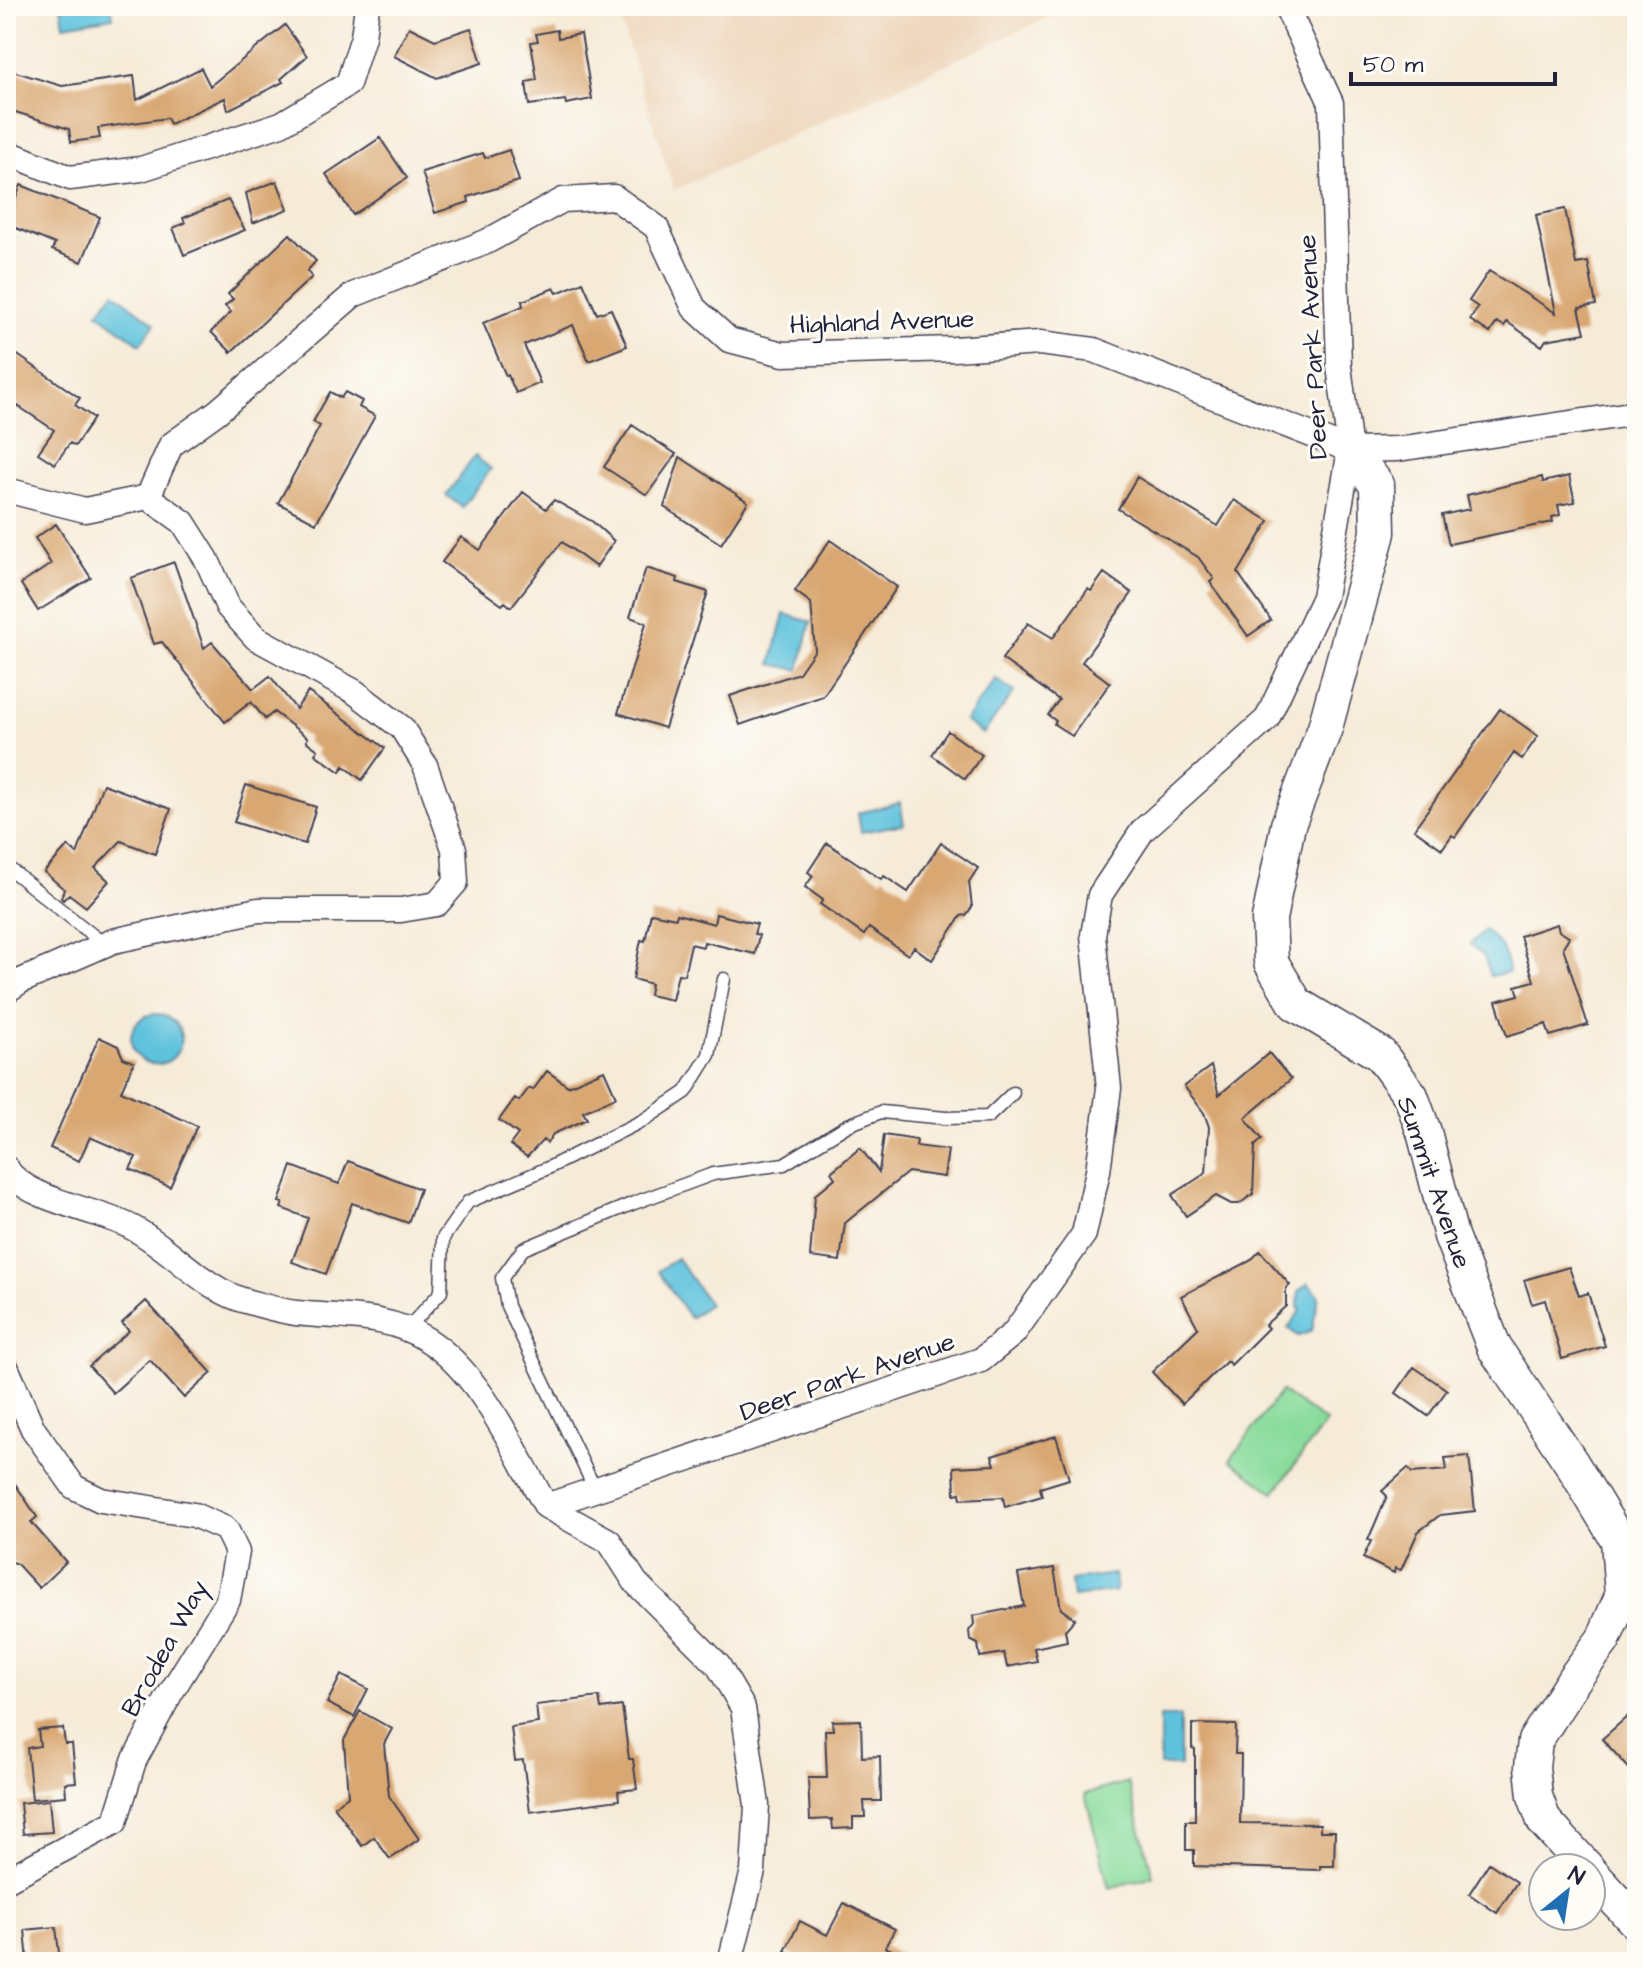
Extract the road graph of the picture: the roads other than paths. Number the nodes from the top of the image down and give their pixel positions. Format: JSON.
{"nodes":[{"id":1,"x":367,"y":6,"type":"edge"},
{"id":2,"x":1286,"y":6,"type":"edge"},
{"id":3,"x":6,"y":152,"type":"edge"},
{"id":4,"x":1637,"y":413,"type":"edge"},
{"id":5,"x":1350,"y":450,"type":"junction"},
{"id":6,"x":6,"y":490,"type":"edge"},
{"id":7,"x":148,"y":497,"type":"junction"},
{"id":8,"x":6,"y":866,"type":"edge"},
{"id":9,"x":105,"y":945,"type":"junction"},
{"id":10,"x":724,"y":979,"type":"dead end"},
{"id":11,"x":6,"y":991,"type":"edge"},
{"id":12,"x":1013,"y":1093,"type":"dead end"},
{"id":13,"x":6,"y":1168,"type":"edge"},
{"id":14,"x":406,"y":1330,"type":"junction"},
{"id":15,"x":6,"y":1367,"type":"edge"},
{"id":16,"x":595,"y":1489,"type":"junction"},
{"id":17,"x":546,"y":1506,"type":"junction"},
{"id":18,"x":1572,"y":1852,"type":"edge"},
{"id":19,"x":6,"y":1880,"type":"edge"},
{"id":20,"x":1607,"y":1890,"type":"edge"},
{"id":21,"x":1637,"y":1923,"type":"edge"},
{"id":22,"x":730,"y":1962,"type":"edge"}],
"edges":[{"from":1,"to":3,"type":"street"},
{"from":2,"to":5,"type":"street","name":"Deer Park Avenue"},
{"from":4,"to":5,"type":"street","name":"Highland Avenue"},
{"from":5,"to":7,"type":"street","name":"Highland Avenue"},
{"from":5,"to":16,"type":"street","name":"Deer Park Avenue"},
{"from":5,"to":18,"type":"street","name":"Summit Avenue"},
{"from":6,"to":7,"type":"street"},
{"from":7,"to":9,"type":"street"},
{"from":8,"to":9,"type":"lane"},
{"from":9,"to":11,"type":"street"},
{"from":10,"to":14,"type":"lane"},
{"from":12,"to":16,"type":"lane"},
{"from":13,"to":14,"type":"street"},
{"from":14,"to":17,"type":"street"},
{"from":15,"to":19,"type":"street","name":"Brodea Way"},
{"from":16,"to":17,"type":"street","name":"Deer Park Avenue"},
{"from":17,"to":22,"type":"street"},
{"from":20,"to":21,"type":"street"}]}
